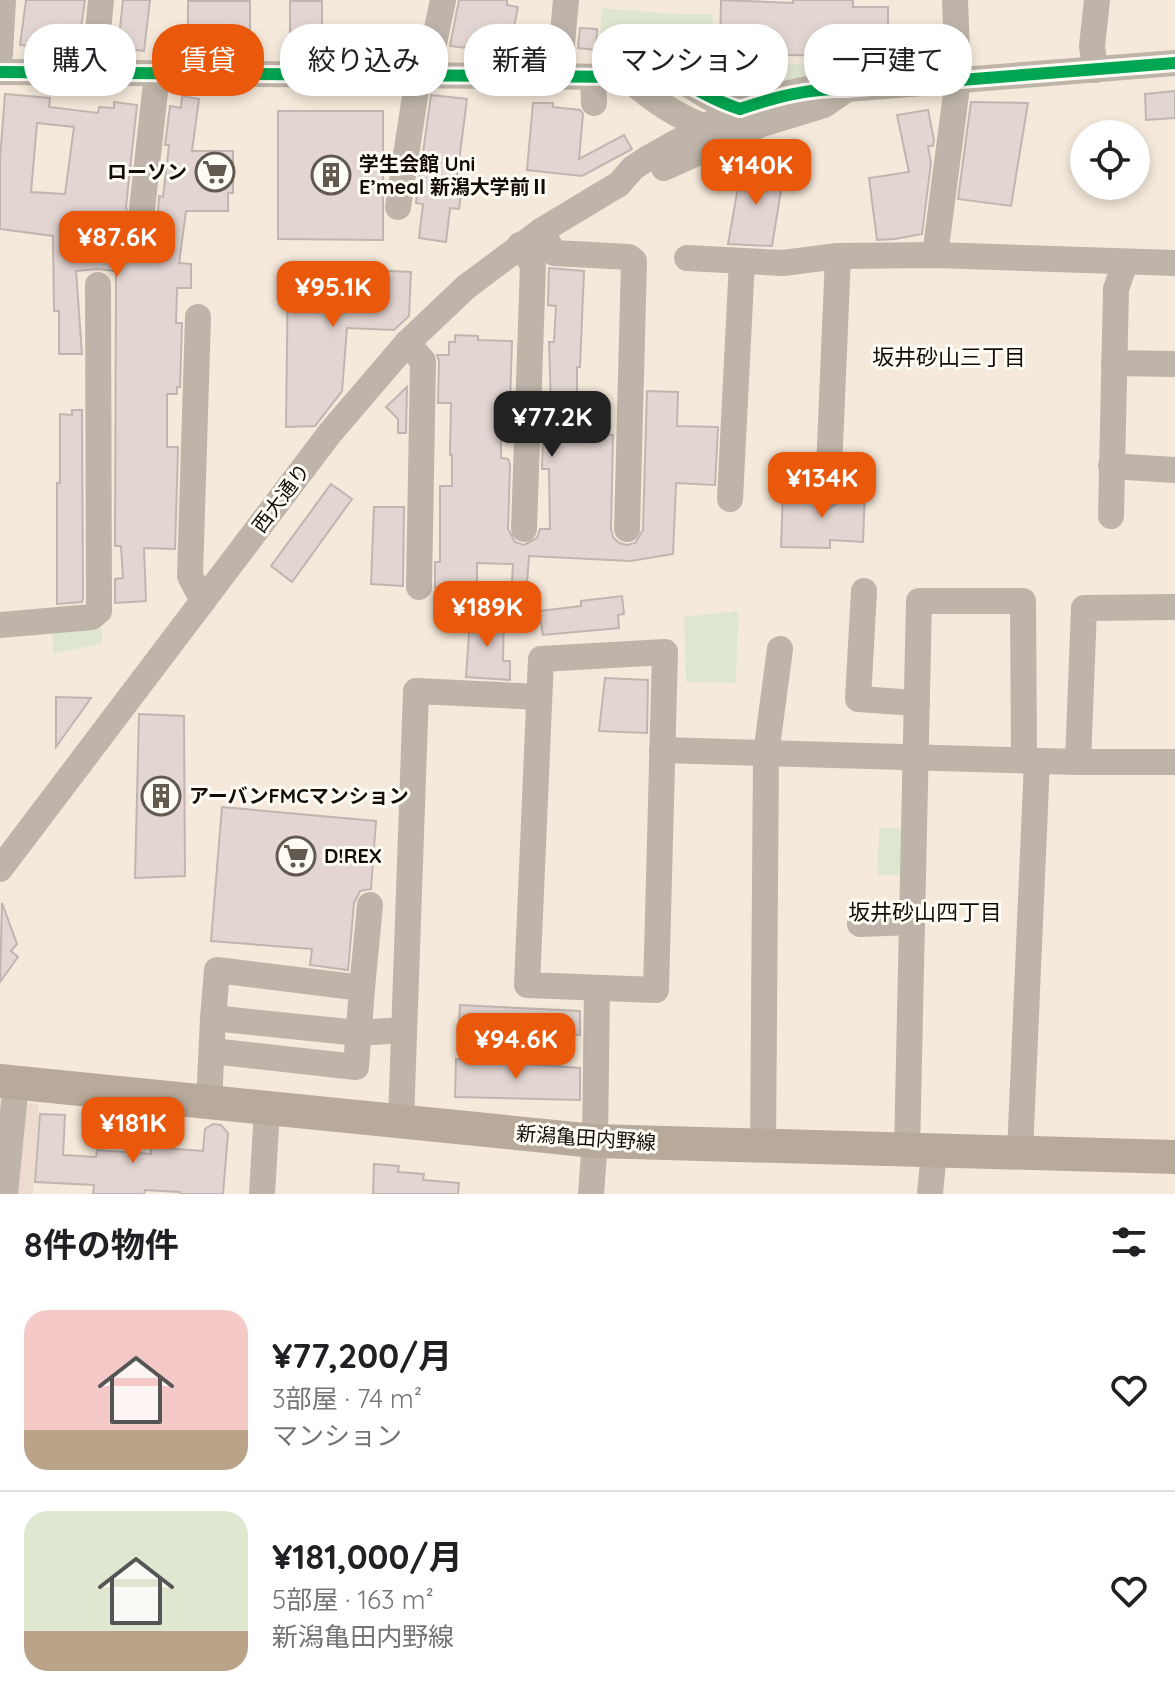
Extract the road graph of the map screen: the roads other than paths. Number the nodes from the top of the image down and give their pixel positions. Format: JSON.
{"nodes":[{"id":1,"x":3,"y":0,"type":"edge"},
{"id":2,"x":101,"y":0,"type":"edge"},
{"id":3,"x":443,"y":0,"type":"edge"},
{"id":4,"x":566,"y":0,"type":"edge"},
{"id":5,"x":955,"y":0,"type":"edge"},
{"id":6,"x":1097,"y":0,"type":"edge"},
{"id":7,"x":99,"y":24,"type":"edge"},
{"id":8,"x":436,"y":24,"type":"edge"},
{"id":9,"x":564,"y":24,"type":"edge"},
{"id":10,"x":956,"y":24,"type":"edge"},
{"id":11,"x":0,"y":54,"type":"edge"},
{"id":12,"x":1175,"y":63,"type":"edge"},
{"id":13,"x":1095,"y":70,"type":"junction"},
{"id":14,"x":0,"y":72,"type":"edge"},
{"id":15,"x":24,"y":72,"type":"edge"},
{"id":16,"x":972,"y":78,"type":"edge"},
{"id":17,"x":160,"y":96,"type":"edge"},
{"id":18,"x":418,"y":96,"type":"edge"},
{"id":19,"x":594,"y":96,"type":"edge"},
{"id":20,"x":647,"y":96,"type":"edge"},
{"id":21,"x":698,"y":96,"type":"edge"},
{"id":22,"x":707,"y":96,"type":"edge"},
{"id":23,"x":837,"y":96,"type":"edge"},
{"id":24,"x":956,"y":96,"type":"edge"},
{"id":25,"x":652,"y":100,"type":"junction"},
{"id":26,"x":594,"y":103,"type":"dead end"},
{"id":27,"x":738,"y":122,"type":"junction"},
{"id":28,"x":704,"y":127,"type":"junction"},
{"id":29,"x":648,"y":158,"type":"junction"},
{"id":30,"x":687,"y":163,"type":"junction"},
{"id":31,"x":619,"y":184,"type":"junction"},
{"id":32,"x":398,"y":207,"type":"dead end"},
{"id":33,"x":142,"y":209,"type":"dead end"},
{"id":34,"x":530,"y":238,"type":"junction"},
{"id":35,"x":935,"y":255,"type":"junction"},
{"id":36,"x":838,"y":256,"type":"junction"},
{"id":37,"x":703,"y":257,"type":"dead end"},
{"id":38,"x":742,"y":261,"type":"junction"},
{"id":39,"x":1125,"y":263,"type":"junction"},
{"id":40,"x":1175,"y":263,"type":"edge"},
{"id":41,"x":98,"y":285,"type":"dead end"},
{"id":42,"x":198,"y":317,"type":"dead end"},
{"id":43,"x":407,"y":343,"type":"junction"},
{"id":44,"x":1114,"y":363,"type":"junction"},
{"id":45,"x":1175,"y":364,"type":"edge"},
{"id":46,"x":1111,"y":466,"type":"junction"},
{"id":47,"x":1175,"y":470,"type":"edge"},
{"id":48,"x":828,"y":493,"type":"dead end"},
{"id":49,"x":730,"y":499,"type":"dead end"},
{"id":50,"x":1111,"y":516,"type":"dead end"},
{"id":51,"x":524,"y":529,"type":"dead end"},
{"id":52,"x":627,"y":529,"type":"dead end"},
{"id":53,"x":419,"y":587,"type":"dead end"},
{"id":54,"x":864,"y":591,"type":"dead end"},
{"id":55,"x":203,"y":601,"type":"junction"},
{"id":56,"x":1175,"y":607,"type":"edge"},
{"id":57,"x":0,"y":625,"type":"edge"},
{"id":58,"x":780,"y":649,"type":"dead end"},
{"id":59,"x":539,"y":697,"type":"junction"},
{"id":60,"x":917,"y":703,"type":"junction"},
{"id":61,"x":662,"y":750,"type":"junction"},
{"id":62,"x":766,"y":754,"type":"junction"},
{"id":63,"x":915,"y":758,"type":"junction"},
{"id":64,"x":1030,"y":760,"type":"junction"},
{"id":65,"x":1078,"y":762,"type":"junction"},
{"id":66,"x":1175,"y":762,"type":"edge"},
{"id":67,"x":0,"y":869,"type":"edge"},
{"id":68,"x":370,"y":905,"type":"dead end"},
{"id":69,"x":912,"y":922,"type":"junction"},
{"id":70,"x":860,"y":924,"type":"dead end"},
{"id":71,"x":362,"y":988,"type":"junction"},
{"id":72,"x":597,"y":988,"type":"junction"},
{"id":73,"x":213,"y":1018,"type":"junction"},
{"id":74,"x":404,"y":1030,"type":"junction"},
{"id":75,"x":358,"y":1033,"type":"junction"},
{"id":76,"x":212,"y":1051,"type":"junction"},
{"id":77,"x":8,"y":1082,"type":"edge"},
{"id":78,"x":209,"y":1104,"type":"junction"},
{"id":79,"x":267,"y":1110,"type":"junction"},
{"id":80,"x":401,"y":1121,"type":"junction"},
{"id":81,"x":5,"y":1134,"type":"edge"},
{"id":82,"x":595,"y":1141,"type":"junction"},
{"id":83,"x":763,"y":1147,"type":"junction"},
{"id":84,"x":920,"y":1151,"type":"junction"},
{"id":85,"x":1020,"y":1153,"type":"junction"},
{"id":86,"x":1175,"y":1157,"type":"edge"},
{"id":87,"x":4,"y":1176,"type":"edge"},
{"id":88,"x":262,"y":1194,"type":"edge"},
{"id":89,"x":591,"y":1194,"type":"edge"},
{"id":90,"x":930,"y":1194,"type":"edge"}],
"edges":[{"from":1,"to":11,"type":"street"},
{"from":2,"to":7,"type":"street"},
{"from":3,"to":8,"type":"street"},
{"from":4,"to":9,"type":"street"},
{"from":5,"to":10,"type":"street"},
{"from":6,"to":13,"type":"street"},
{"from":12,"to":13,"type":"street","name":"西大通り"},
{"from":13,"to":16,"type":"street","name":"西大通り"},
{"from":14,"to":15,"type":"street"},
{"from":17,"to":33,"type":"street"},
{"from":18,"to":32,"type":"street"},
{"from":19,"to":26,"type":"street"},
{"from":20,"to":25,"type":"street"},
{"from":21,"to":28,"type":"street"},
{"from":22,"to":27,"type":"street"},
{"from":23,"to":27,"type":"street","name":"西大通り"},
{"from":24,"to":35,"type":"street"},
{"from":25,"to":28,"type":"street"},
{"from":25,"to":29,"type":"street"},
{"from":27,"to":28,"type":"street"},
{"from":27,"to":30,"type":"street","name":"西大通り"},
{"from":28,"to":29,"type":"street","name":"西大通り"},
{"from":28,"to":30,"type":"street"},
{"from":29,"to":31,"type":"street","name":"西大通り"},
{"from":30,"to":31,"type":"street","name":"西大通り"},
{"from":31,"to":34,"type":"street","name":"西大通り"},
{"from":34,"to":43,"type":"street","name":"西大通り"},
{"from":34,"to":51,"type":"street"},
{"from":34,"to":52,"type":"street"},
{"from":35,"to":36,"type":"street"},
{"from":35,"to":39,"type":"street"},
{"from":36,"to":38,"type":"street"},
{"from":36,"to":48,"type":"street"},
{"from":37,"to":38,"type":"street"},
{"from":38,"to":49,"type":"street"},
{"from":39,"to":40,"type":"street"},
{"from":39,"to":44,"type":"street"},
{"from":41,"to":57,"type":"street"},
{"from":42,"to":55,"type":"street"},
{"from":43,"to":53,"type":"street"},
{"from":43,"to":55,"type":"street","name":"西大通り"},
{"from":44,"to":45,"type":"street"},
{"from":44,"to":46,"type":"street"},
{"from":46,"to":47,"type":"street"},
{"from":46,"to":50,"type":"street"},
{"from":54,"to":60,"type":"street"},
{"from":55,"to":67,"type":"street","name":"西大通り"},
{"from":56,"to":65,"type":"street"},
{"from":58,"to":62,"type":"street"},
{"from":59,"to":61,"type":"street"},
{"from":59,"to":72,"type":"street"},
{"from":59,"to":74,"type":"street"},
{"from":60,"to":63,"type":"street"},
{"from":60,"to":64,"type":"street"},
{"from":61,"to":62,"type":"street"},
{"from":61,"to":72,"type":"street"},
{"from":62,"to":63,"type":"street"},
{"from":62,"to":83,"type":"street"},
{"from":63,"to":64,"type":"street"},
{"from":63,"to":69,"type":"street"},
{"from":64,"to":65,"type":"street"},
{"from":64,"to":85,"type":"street"},
{"from":65,"to":66,"type":"street"},
{"from":68,"to":71,"type":"street"},
{"from":69,"to":70,"type":"street"},
{"from":69,"to":84,"type":"street"},
{"from":71,"to":73,"type":"street"},
{"from":71,"to":75,"type":"street"},
{"from":72,"to":82,"type":"street"},
{"from":73,"to":75,"type":"street"},
{"from":73,"to":76,"type":"street"},
{"from":74,"to":75,"type":"street"},
{"from":74,"to":80,"type":"street"},
{"from":75,"to":76,"type":"street"},
{"from":76,"to":78,"type":"street"},
{"from":77,"to":78,"type":"main road","name":"新潟亀田内野線"},
{"from":77,"to":81,"type":"street"},
{"from":78,"to":79,"type":"main road","name":"新潟亀田内野線"},
{"from":79,"to":80,"type":"main road","name":"新潟亀田内野線"},
{"from":79,"to":88,"type":"street"},
{"from":80,"to":82,"type":"main road","name":"新潟亀田内野線"},
{"from":81,"to":87,"type":"street"},
{"from":82,"to":83,"type":"main road","name":"新潟亀田内野線"},
{"from":82,"to":89,"type":"street"},
{"from":83,"to":84,"type":"main road","name":"新潟亀田内野線"},
{"from":84,"to":85,"type":"main road","name":"新潟亀田内野線"},
{"from":84,"to":90,"type":"street"},
{"from":85,"to":86,"type":"main road","name":"新潟亀田内野線"}]}
